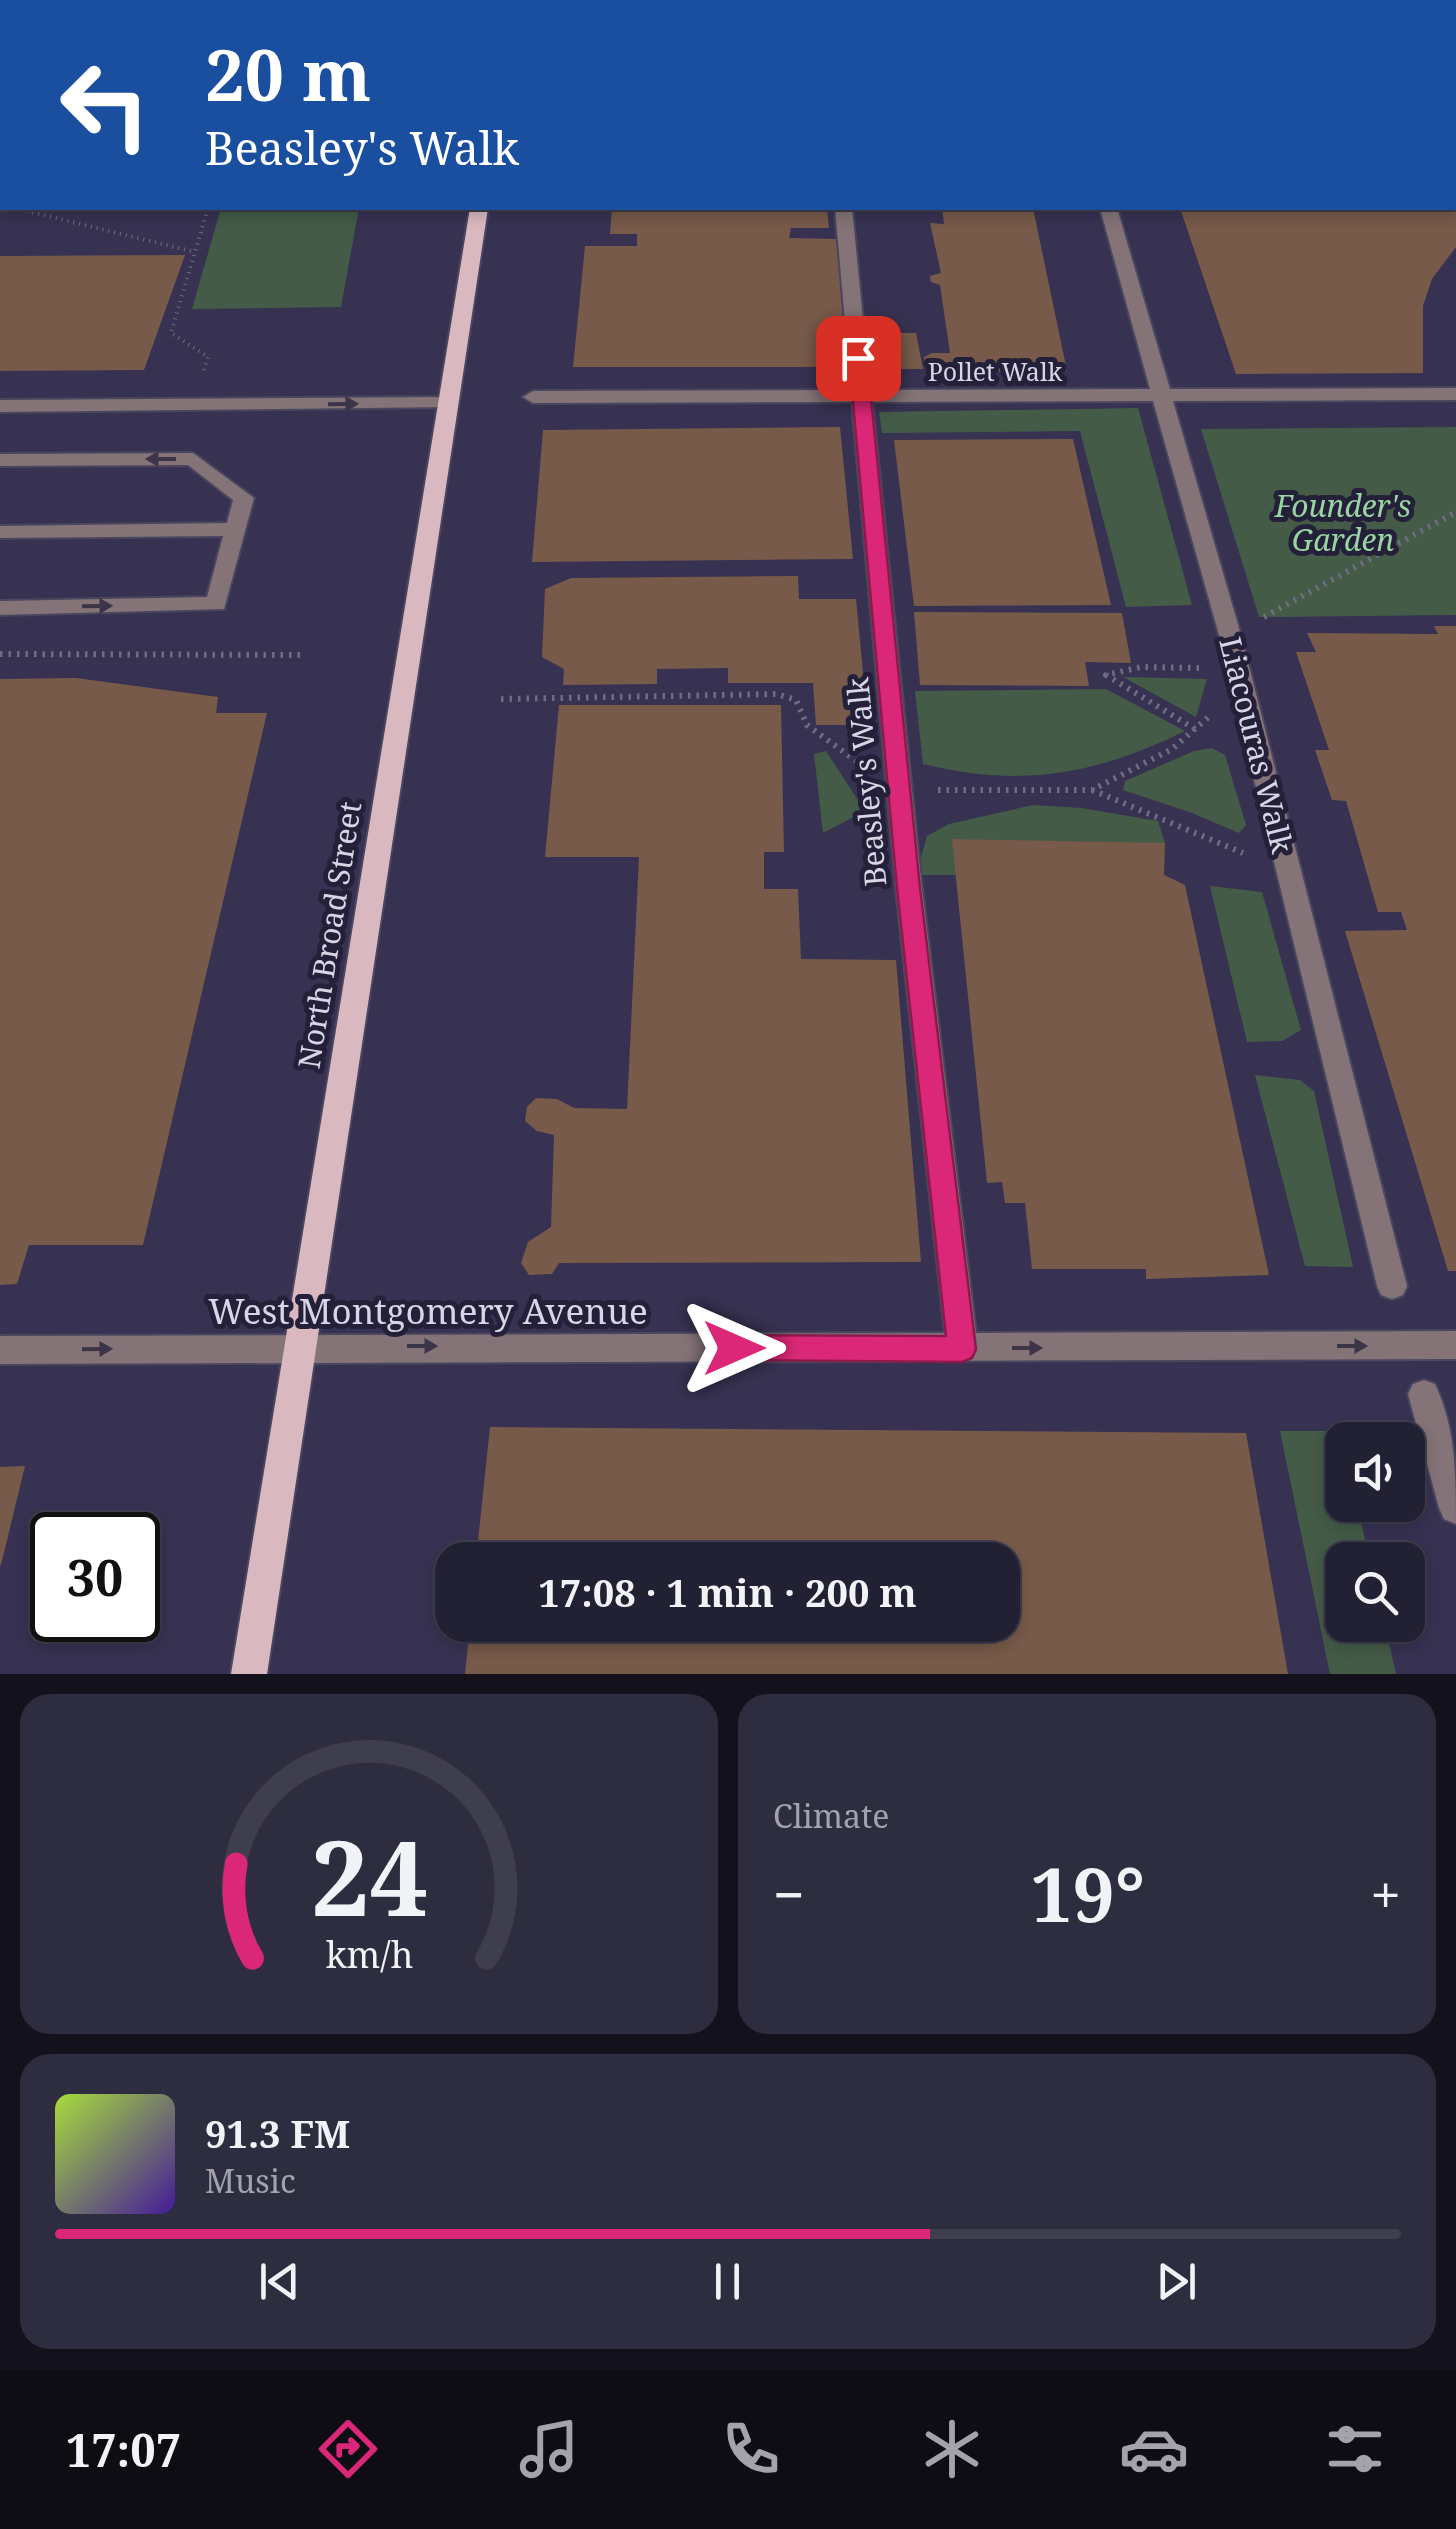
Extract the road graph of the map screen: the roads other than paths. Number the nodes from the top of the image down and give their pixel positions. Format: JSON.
{"nodes":[{"id":1,"x":479,"y":210,"type":"edge"},
{"id":2,"x":843,"y":210,"type":"edge"},
{"id":3,"x":1109,"y":210,"type":"edge"},
{"id":4,"x":1456,"y":394,"type":"edge"},
{"id":5,"x":862,"y":395,"type":"junction"},
{"id":6,"x":533,"y":397,"type":"dead end"},
{"id":7,"x":1162,"y":397,"type":"junction"},
{"id":8,"x":448,"y":403,"type":"junction"},
{"id":9,"x":0,"y":406,"type":"edge"},
{"id":10,"x":0,"y":460,"type":"edge"},
{"id":11,"x":236,"y":528,"type":"junction"},
{"id":12,"x":0,"y":532,"type":"edge"},
{"id":13,"x":0,"y":608,"type":"edge"},
{"id":14,"x":1392,"y":1286,"type":"dead end"},
{"id":15,"x":1456,"y":1345,"type":"edge"},
{"id":16,"x":300,"y":1346,"type":"junction"},
{"id":17,"x":962,"y":1349,"type":"junction"},
{"id":18,"x":0,"y":1350,"type":"edge"},
{"id":19,"x":1424,"y":1394,"type":"dead end"},
{"id":20,"x":1456,"y":1508,"type":"edge"},
{"id":21,"x":250,"y":1674,"type":"edge"}],
"edges":[{"from":1,"to":8,"type":"main road","name":"North Broad Street"},
{"from":2,"to":5,"type":"street","name":"Beasley's Walk"},
{"from":3,"to":7,"type":"street","name":"Liacouras Walk"},
{"from":4,"to":7,"type":"street","name":"Pollet Walk"},
{"from":5,"to":6,"type":"street","name":"Pollet Walk"},
{"from":5,"to":7,"type":"street","name":"Pollet Walk"},
{"from":5,"to":17,"type":"street","name":"Beasley's Walk"},
{"from":7,"to":14,"type":"street","name":"Liacouras Walk"},
{"from":9,"to":8,"type":"street","one_way":true},
{"from":8,"to":16,"type":"main road","name":"North Broad Street"},
{"from":11,"to":10,"type":"street","one_way":true},
{"from":11,"to":12,"type":"street"},
{"from":13,"to":11,"type":"street","one_way":true},
{"from":17,"to":15,"type":"street","name":"West Montgomery Avenue","one_way":true},
{"from":16,"to":17,"type":"street","name":"West Montgomery Avenue","one_way":true},
{"from":18,"to":16,"type":"street","name":"West Montgomery Avenue","one_way":true},
{"from":16,"to":21,"type":"main road","name":"North Broad Street"},
{"from":19,"to":20,"type":"street"}]}
